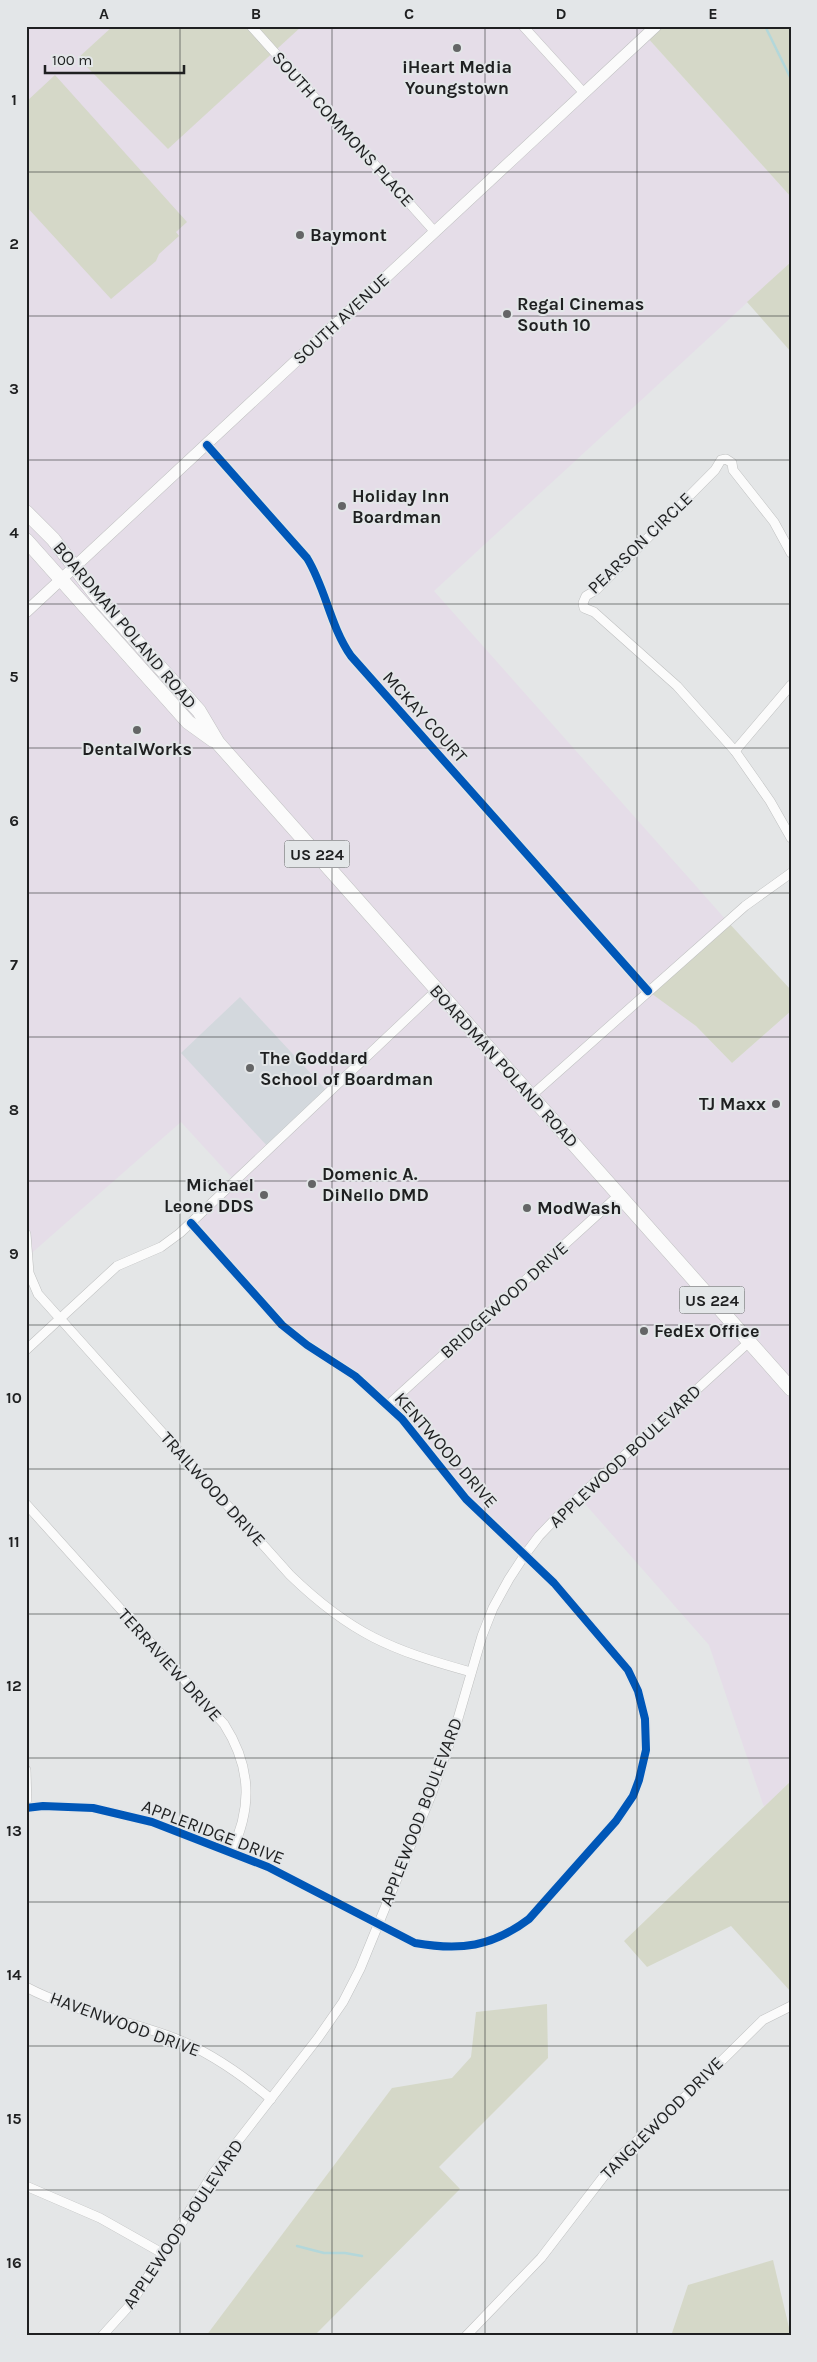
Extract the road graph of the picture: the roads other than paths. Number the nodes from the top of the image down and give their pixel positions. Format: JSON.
{"nodes":[{"id":1,"x":251,"y":26,"type":"edge"},
{"id":2,"x":523,"y":26,"type":"edge"},
{"id":3,"x":656,"y":26,"type":"edge"},
{"id":4,"x":584,"y":93,"type":"junction"},
{"id":5,"x":435,"y":232,"type":"junction"},
{"id":6,"x":206,"y":445,"type":"junction"},
{"id":7,"x":26,"y":512,"type":"edge"},
{"id":8,"x":26,"y":540,"type":"edge"},
{"id":9,"x":791,"y":553,"type":"edge"},
{"id":10,"x":75,"y":568,"type":"junction"},
{"id":11,"x":61,"y":580,"type":"junction"},
{"id":12,"x":26,"y":612,"type":"edge"},
{"id":13,"x":791,"y":685,"type":"edge"},
{"id":14,"x":218,"y":743,"type":"junction"},
{"id":15,"x":735,"y":751,"type":"junction"},
{"id":16,"x":791,"y":838,"type":"edge"},
{"id":17,"x":791,"y":873,"type":"edge"},
{"id":18,"x":437,"y":990,"type":"junction"},
{"id":19,"x":648,"y":991,"type":"junction"},
{"id":20,"x":531,"y":1096,"type":"junction"},
{"id":21,"x":619,"y":1195,"type":"junction"},
{"id":22,"x":191,"y":1223,"type":"junction"},
{"id":23,"x":26,"y":1234,"type":"edge"},
{"id":24,"x":59,"y":1319,"type":"junction"},
{"id":25,"x":749,"y":1342,"type":"junction"},
{"id":26,"x":26,"y":1350,"type":"edge"},
{"id":27,"x":791,"y":1389,"type":"edge"},
{"id":28,"x":388,"y":1405,"type":"junction"},
{"id":29,"x":26,"y":1504,"type":"edge"},
{"id":30,"x":524,"y":1556,"type":"junction"},
{"id":31,"x":471,"y":1672,"type":"junction"},
{"id":32,"x":26,"y":1770,"type":"edge"},
{"id":33,"x":27,"y":1808,"type":"edge"},
{"id":34,"x":231,"y":1852,"type":"junction"},
{"id":35,"x":378,"y":1925,"type":"junction"},
{"id":36,"x":26,"y":1987,"type":"edge"},
{"id":37,"x":791,"y":2006,"type":"edge"},
{"id":38,"x":270,"y":2099,"type":"junction"},
{"id":39,"x":26,"y":2186,"type":"edge"},
{"id":40,"x":162,"y":2254,"type":"junction"},
{"id":41,"x":102,"y":2336,"type":"edge"},
{"id":42,"x":466,"y":2336,"type":"edge"}],
"edges":[{"from":1,"to":5,"type":"street","name":"SOUTH COMMONS PLACE"},
{"from":2,"to":4,"type":"street"},
{"from":3,"to":4,"type":"main road","name":"SOUTH AVENUE"},
{"from":4,"to":5,"type":"main road","name":"SOUTH AVENUE"},
{"from":5,"to":6,"type":"main road","name":"SOUTH AVENUE"},
{"from":6,"to":10,"type":"main road","name":"SOUTH AVENUE"},
{"from":6,"to":19,"type":"street","name":"MCKAY COURT"},
{"from":7,"to":10,"type":"main road","name":"BOARDMAN POLAND ROAD","number":"US 224"},
{"from":8,"to":11,"type":"main road","name":"BOARDMAN POLAND ROAD","number":"US 224"},
{"from":9,"to":15,"type":"street","name":"PEARSON CIRCLE"},
{"from":10,"to":11,"type":"main road","name":"SOUTH AVENUE"},
{"from":10,"to":14,"type":"main road","name":"BOARDMAN POLAND ROAD","number":"US 224"},
{"from":11,"to":12,"type":"main road","name":"SOUTH AVENUE"},
{"from":11,"to":14,"type":"main road","name":"BOARDMAN POLAND ROAD","number":"US 224"},
{"from":13,"to":15,"type":"street"},
{"from":14,"to":18,"type":"main road","name":"BOARDMAN POLAND ROAD","number":"US 224"},
{"from":15,"to":16,"type":"street","name":"PEARSON CIRCLE"},
{"from":17,"to":19,"type":"street"},
{"from":18,"to":20,"type":"main road","name":"BOARDMAN POLAND ROAD","number":"US 224"},
{"from":18,"to":22,"type":"street"},
{"from":19,"to":20,"type":"street"},
{"from":20,"to":21,"type":"main road","name":"BOARDMAN POLAND ROAD","number":"US 224"},
{"from":21,"to":25,"type":"main road","name":"BOARDMAN POLAND ROAD","number":"US 224"},
{"from":21,"to":28,"type":"street","name":"BRIDGEWOOD DRIVE"},
{"from":22,"to":24,"type":"street"},
{"from":22,"to":28,"type":"street","name":"KENTWOOD DRIVE"},
{"from":23,"to":24,"type":"street","name":"TRAILWOOD DRIVE"},
{"from":24,"to":26,"type":"street"},
{"from":24,"to":31,"type":"street","name":"TRAILWOOD DRIVE"},
{"from":25,"to":27,"type":"main road","name":"BOARDMAN POLAND ROAD","number":"US 224"},
{"from":25,"to":30,"type":"street","name":"APPLEWOOD BOULEVARD"},
{"from":28,"to":30,"type":"street","name":"KENTWOOD DRIVE"},
{"from":29,"to":34,"type":"street","name":"TERRAVIEW DRIVE"},
{"from":30,"to":31,"type":"street","name":"APPLEWOOD BOULEVARD"},
{"from":30,"to":35,"type":"street","name":"KENTWOOD DRIVE"},
{"from":31,"to":35,"type":"street","name":"APPLEWOOD BOULEVARD"},
{"from":32,"to":33,"type":"street"},
{"from":33,"to":34,"type":"street","name":"APPLERIDGE DRIVE"},
{"from":34,"to":35,"type":"street","name":"APPLERIDGE DRIVE"},
{"from":35,"to":38,"type":"street","name":"APPLEWOOD BOULEVARD"},
{"from":36,"to":38,"type":"street","name":"HAVENWOOD DRIVE"},
{"from":37,"to":42,"type":"street","name":"TANGLEWOOD DRIVE"},
{"from":38,"to":40,"type":"street","name":"APPLEWOOD BOULEVARD"},
{"from":39,"to":40,"type":"street"},
{"from":40,"to":41,"type":"street","name":"APPLEWOOD BOULEVARD"}]}
